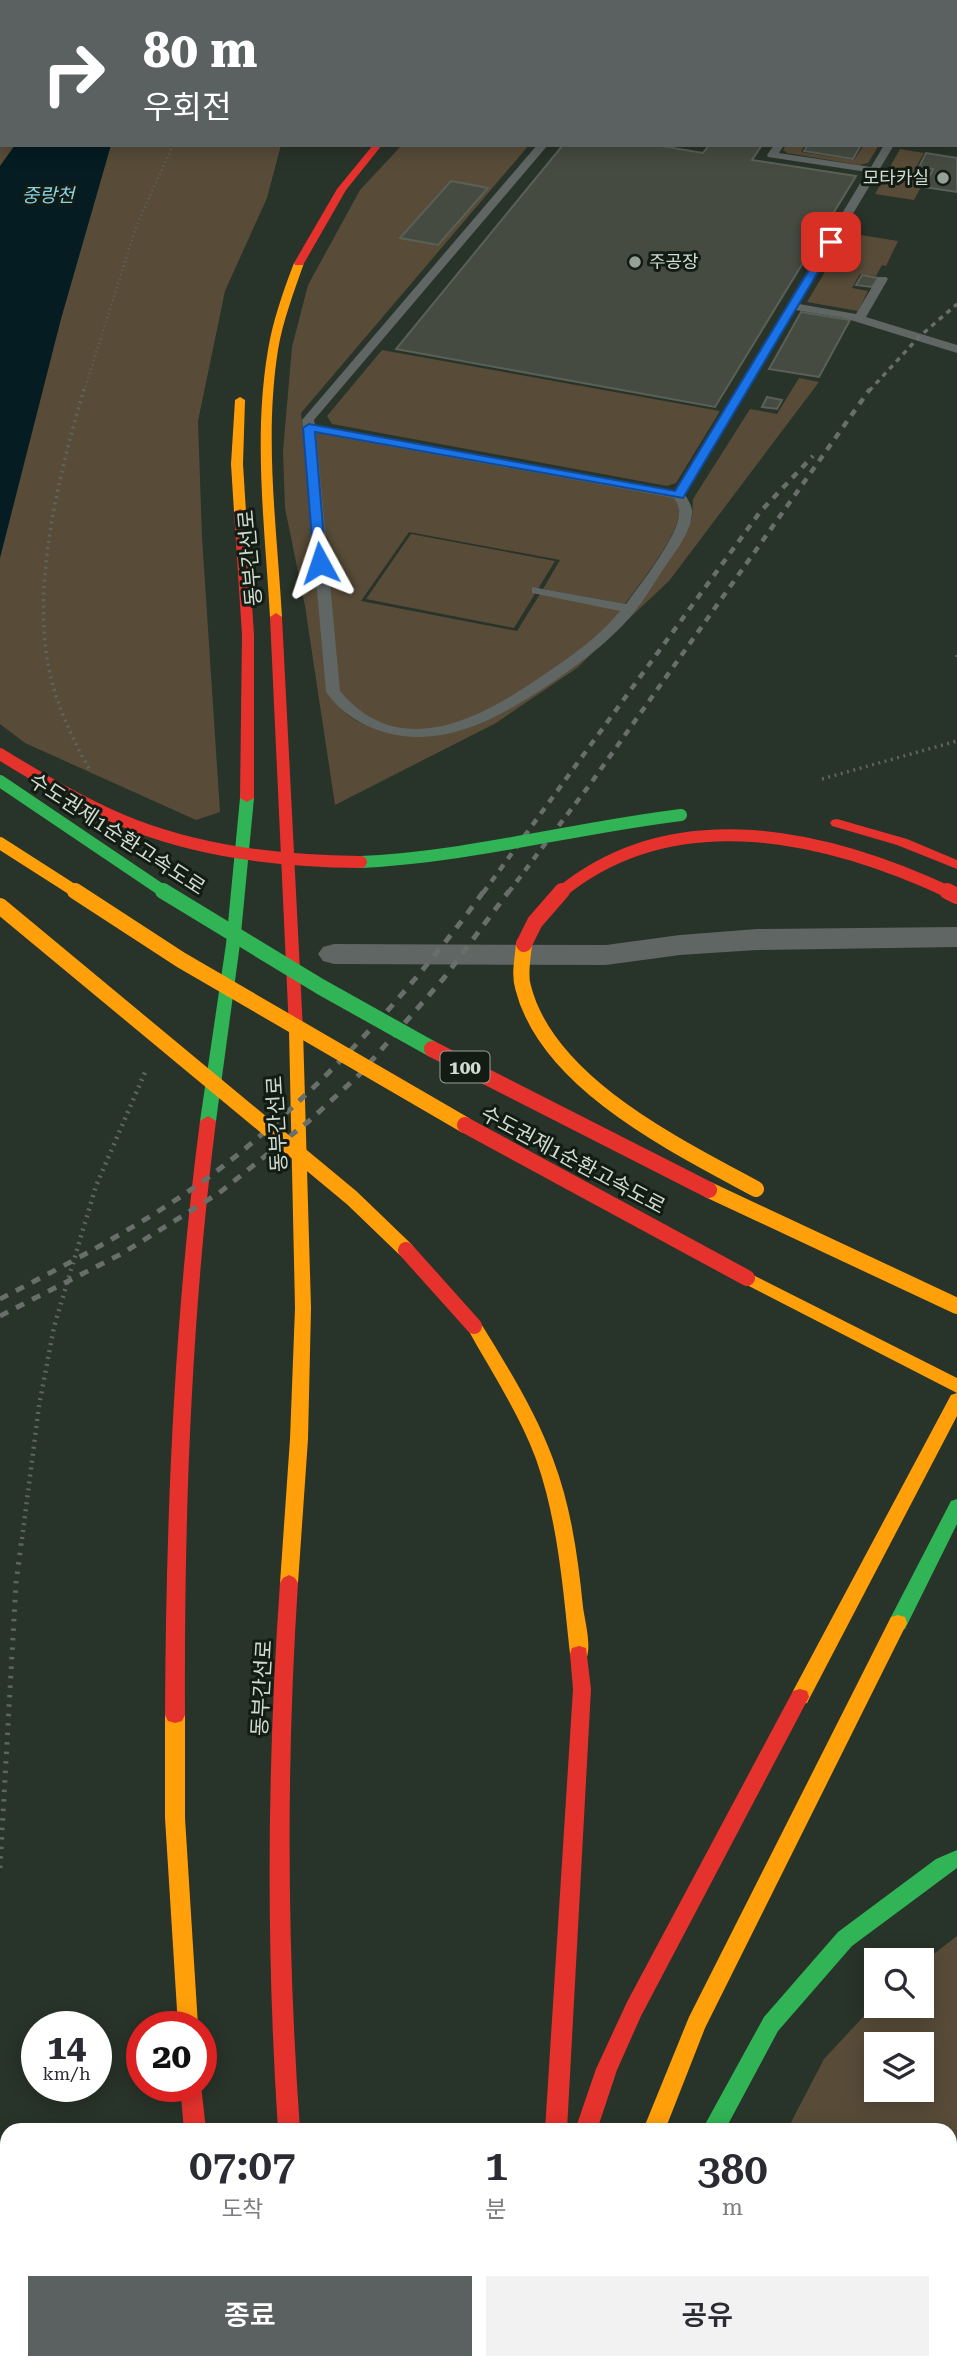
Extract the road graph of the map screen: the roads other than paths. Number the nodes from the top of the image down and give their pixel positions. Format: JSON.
{"nodes":[{"id":1,"x":376,"y":147,"type":"edge"},
{"id":2,"x":541,"y":147,"type":"edge"},
{"id":3,"x":778,"y":147,"type":"edge"},
{"id":4,"x":888,"y":147,"type":"edge"},
{"id":5,"x":873,"y":170,"type":"junction"},
{"id":6,"x":882,"y":279,"type":"dead end"},
{"id":7,"x":792,"y":306,"type":"junction"},
{"id":8,"x":859,"y":319,"type":"junction"},
{"id":9,"x":957,"y":349,"type":"edge"},
{"id":10,"x":243,"y":378,"type":"dead end"},
{"id":11,"x":309,"y":428,"type":"junction"},
{"id":12,"x":679,"y":495,"type":"junction"},
{"id":13,"x":537,"y":590,"type":"dead end"},
{"id":14,"x":628,"y":608,"type":"junction"},
{"id":15,"x":0,"y":754,"type":"edge"},
{"id":16,"x":0,"y":782,"type":"edge"},
{"id":17,"x":702,"y":813,"type":"dead end"},
{"id":18,"x":823,"y":821,"type":"dead end"},
{"id":19,"x":0,"y":843,"type":"edge"},
{"id":20,"x":957,"y":865,"type":"edge"},
{"id":21,"x":957,"y":896,"type":"edge"},
{"id":22,"x":0,"y":906,"type":"edge"},
{"id":23,"x":957,"y":937,"type":"edge"},
{"id":24,"x":334,"y":954,"type":"dead end"},
{"id":25,"x":774,"y":1198,"type":"dead end"},
{"id":26,"x":855,"y":1240,"type":"dead end"},
{"id":27,"x":957,"y":1292,"type":"edge"},
{"id":28,"x":957,"y":1306,"type":"edge"},
{"id":29,"x":957,"y":1386,"type":"edge"},
{"id":30,"x":957,"y":1400,"type":"edge"},
{"id":31,"x":957,"y":1506,"type":"edge"},
{"id":32,"x":957,"y":1859,"type":"edge"},
{"id":33,"x":187,"y":2011,"type":"edge"},
{"id":34,"x":192,"y":2102,"type":"edge"},
{"id":35,"x":194,"y":2123,"type":"edge"},
{"id":36,"x":288,"y":2123,"type":"edge"},
{"id":37,"x":556,"y":2123,"type":"edge"},
{"id":38,"x":588,"y":2123,"type":"edge"},
{"id":39,"x":656,"y":2123,"type":"edge"},
{"id":40,"x":717,"y":2123,"type":"edge"}],
"edges":[{"from":1,"to":36,"type":"highway","name":"동부간선로"},
{"from":2,"to":11,"type":"lane"},
{"from":3,"to":5,"type":"lane"},
{"from":4,"to":5,"type":"lane"},
{"from":5,"to":7,"type":"lane"},
{"from":6,"to":8,"type":"lane"},
{"from":7,"to":8,"type":"lane"},
{"from":7,"to":12,"type":"lane"},
{"from":8,"to":9,"type":"lane"},
{"from":10,"to":33,"type":"highway","name":"동부간선로"},
{"from":11,"to":12,"type":"lane"},
{"from":11,"to":14,"type":"lane"},
{"from":12,"to":14,"type":"lane"},
{"from":13,"to":14,"type":"lane"},
{"from":15,"to":17,"type":"highway","bridge":true},
{"from":16,"to":28,"type":"highway","name":"수도권제1순환고속도로","number":"100","bridge":true},
{"from":18,"to":20,"type":"highway"},
{"from":19,"to":29,"type":"highway","name":"수도권제1순환고속도로","number":"100","bridge":true},
{"from":21,"to":25,"type":"highway","bridge":true},
{"from":22,"to":37,"type":"highway","bridge":true},
{"from":23,"to":24,"type":"street"},
{"from":26,"to":27,"type":"highway"},
{"from":30,"to":38,"type":"highway"},
{"from":31,"to":39,"type":"highway"},
{"from":32,"to":40,"type":"highway"},
{"from":34,"to":35,"type":"highway"}]}
